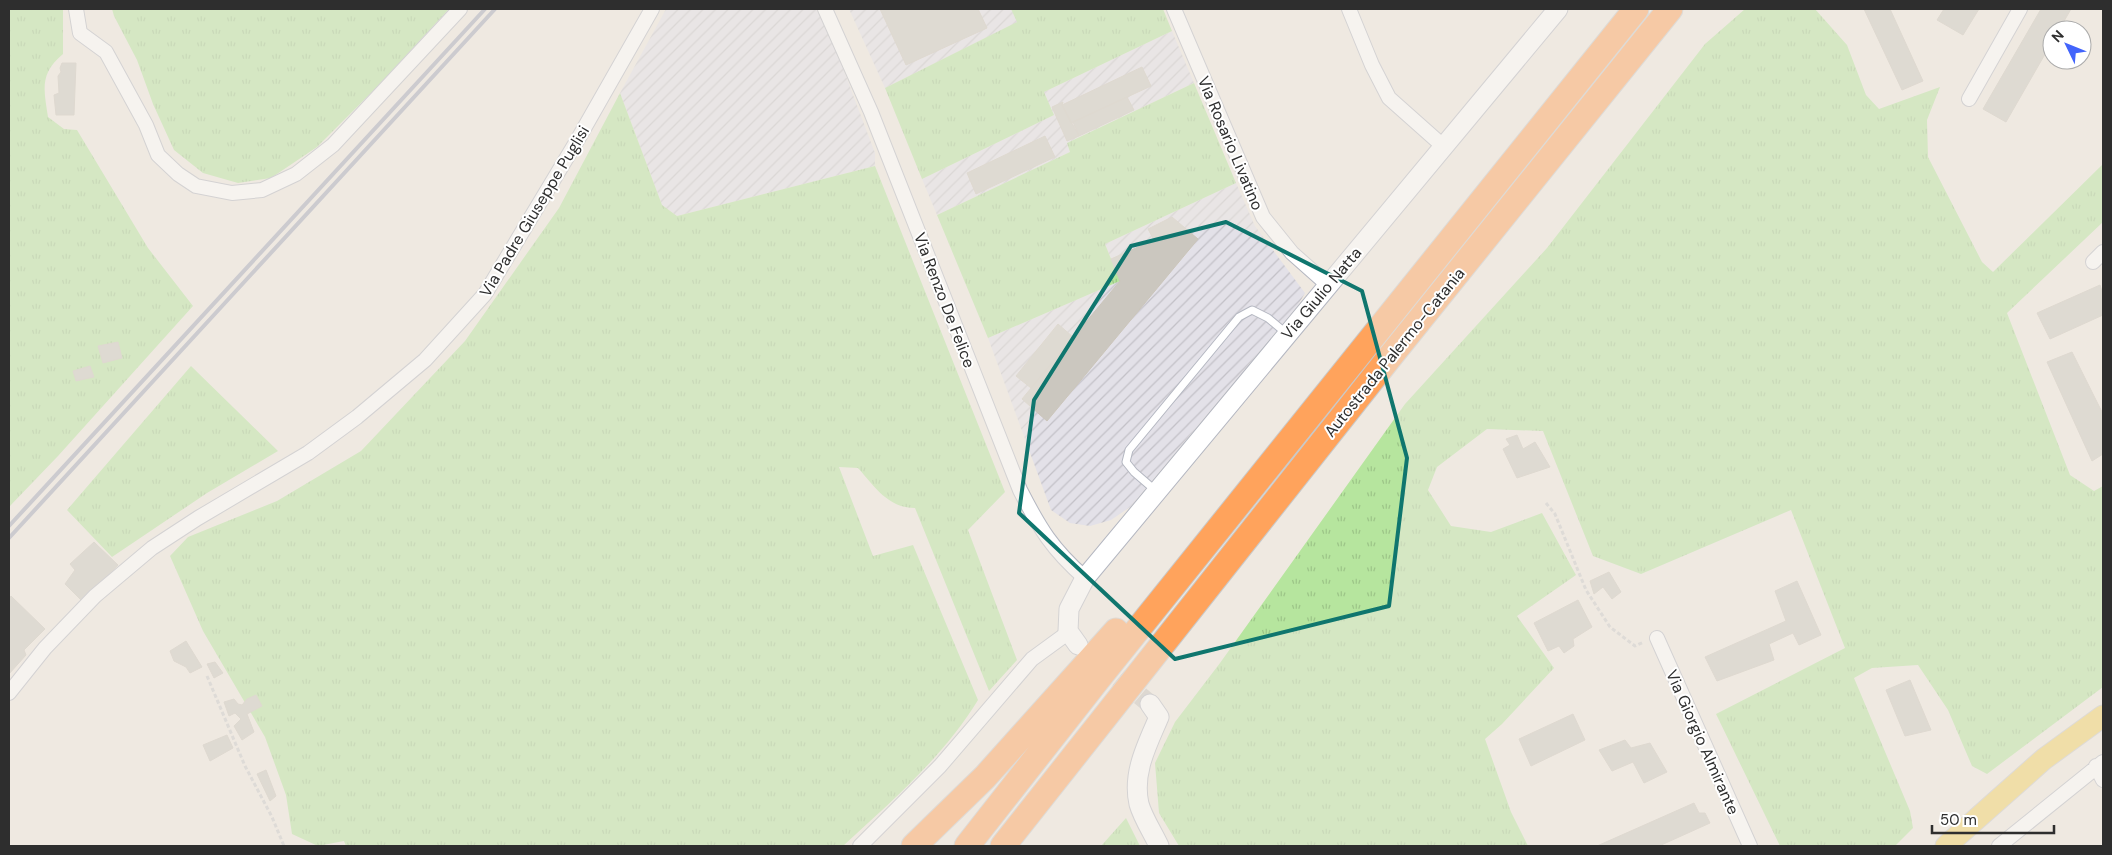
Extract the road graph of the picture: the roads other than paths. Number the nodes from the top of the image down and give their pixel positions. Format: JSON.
{"nodes":[{"id":1,"x":76,"y":9,"type":"edge"},
{"id":2,"x":460,"y":9,"type":"edge"},
{"id":3,"x":652,"y":9,"type":"edge"},
{"id":4,"x":824,"y":9,"type":"edge"},
{"id":5,"x":1174,"y":9,"type":"edge"},
{"id":6,"x":1349,"y":9,"type":"edge"},
{"id":7,"x":1558,"y":9,"type":"edge"},
{"id":8,"x":1636,"y":9,"type":"edge"},
{"id":9,"x":1670,"y":9,"type":"edge"},
{"id":10,"x":2020,"y":9,"type":"edge"},
{"id":11,"x":1969,"y":99,"type":"dead end"},
{"id":12,"x":1443,"y":146,"type":"junction"},
{"id":13,"x":2103,"y":252,"type":"edge"},
{"id":14,"x":2093,"y":262,"type":"dead end"},
{"id":15,"x":1328,"y":285,"type":"junction"},
{"id":16,"x":1288,"y":334,"type":"junction"},
{"id":17,"x":1390,"y":358,"type":"junction"},
{"id":18,"x":1263,"y":474,"type":"junction"},
{"id":19,"x":1157,"y":492,"type":"junction"},
{"id":20,"x":1085,"y":578,"type":"junction"},
{"id":21,"x":1657,"y":638,"type":"road end"},
{"id":22,"x":1074,"y":639,"type":"joint"},
{"id":23,"x":9,"y":693,"type":"edge"},
{"id":24,"x":1150,"y":704,"type":"tunnel mouth"},
{"id":25,"x":2103,"y":716,"type":"edge"},
{"id":26,"x":2100,"y":764,"type":"edge"},
{"id":27,"x":2103,"y":780,"type":"edge"},
{"id":28,"x":860,"y":846,"type":"edge"},
{"id":29,"x":914,"y":846,"type":"edge"},
{"id":30,"x":967,"y":846,"type":"edge"},
{"id":31,"x":1003,"y":846,"type":"edge"},
{"id":32,"x":1020,"y":846,"type":"edge"},
{"id":33,"x":1159,"y":846,"type":"edge"},
{"id":34,"x":1750,"y":846,"type":"edge"},
{"id":35,"x":1946,"y":846,"type":"edge"},
{"id":36,"x":1999,"y":846,"type":"edge"}],
"edges":[{"from":1,"to":2,"type":"street"},
{"from":3,"to":23,"type":"street","name":"Via Padre Giuseppe Puglisi"},
{"from":4,"to":20,"type":"street","name":"Via Renzo De Felice"},
{"from":5,"to":15,"type":"street","name":"Via Rosario Livatino"},
{"from":6,"to":12,"type":"street"},
{"from":7,"to":12,"type":"street","name":"Via Giulio Natta"},
{"from":8,"to":18,"type":"highway","name":"Autostrada Palermo-Catania"},
{"from":9,"to":17,"type":"highway","name":"Autostrada Palermo-Catania"},
{"from":10,"to":11,"type":"street"},
{"from":12,"to":15,"type":"street","name":"Via Giulio Natta"},
{"from":13,"to":14,"type":"street"},
{"from":15,"to":16,"type":"street","name":"Via Giulio Natta"},
{"from":16,"to":19,"type":"street","name":"Via Giulio Natta"},
{"from":16,"to":19,"type":"lane"},
{"from":17,"to":31,"type":"highway","name":"Autostrada Palermo-Catania"},
{"from":17,"to":32,"type":"highway"},
{"from":18,"to":29,"type":"highway"},
{"from":18,"to":30,"type":"highway","name":"Autostrada Palermo-Catania"},
{"from":19,"to":20,"type":"street","name":"Via Giulio Natta"},
{"from":20,"to":22,"type":"street","name":"Via Giulio Natta"},
{"from":21,"to":34,"type":"street","name":"Via Giorgio Almirante"},
{"from":22,"to":28,"type":"street"},
{"from":24,"to":33,"type":"street"},
{"from":25,"to":35,"type":"main road"},
{"from":26,"to":27,"type":"street"},
{"from":26,"to":36,"type":"street"}]}
